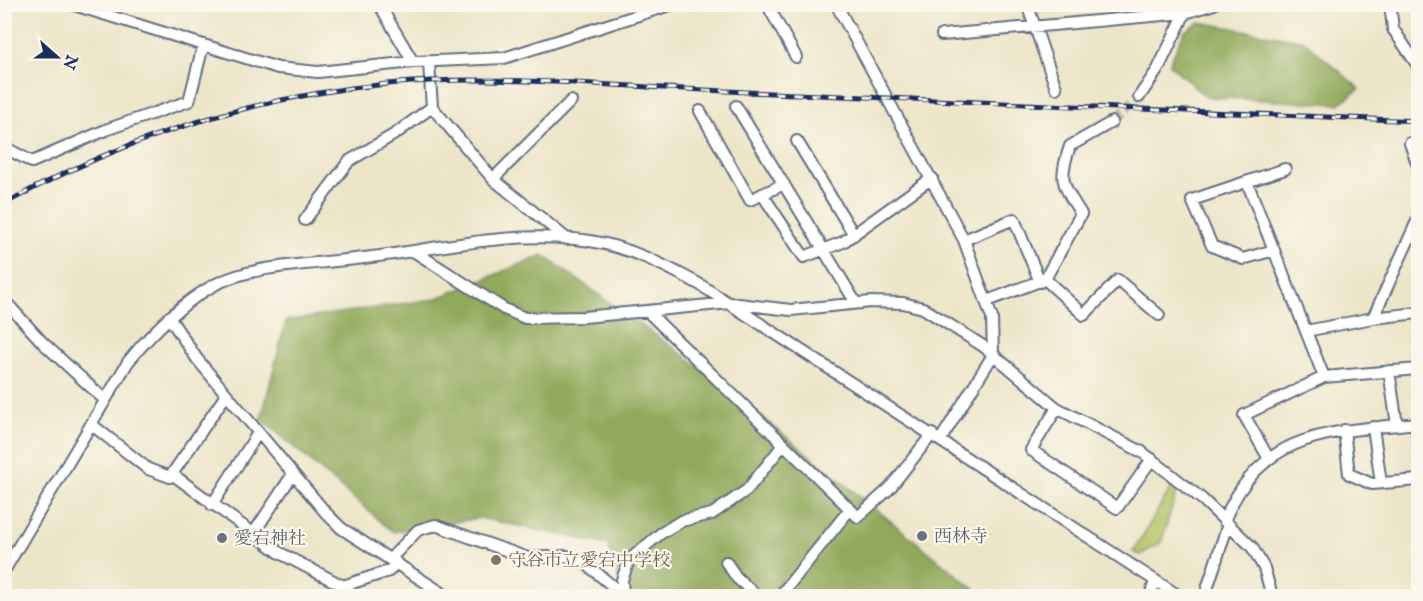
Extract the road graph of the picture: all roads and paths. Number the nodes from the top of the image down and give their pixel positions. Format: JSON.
{"nodes":[{"id":1,"x":71,"y":4,"type":"edge"},
{"id":2,"x":379,"y":4,"type":"edge"},
{"id":3,"x":673,"y":4,"type":"edge"},
{"id":4,"x":767,"y":4,"type":"edge"},
{"id":5,"x":836,"y":4,"type":"edge"},
{"id":6,"x":1027,"y":4,"type":"edge"},
{"id":7,"x":1214,"y":4,"type":"edge"},
{"id":8,"x":1390,"y":4,"type":"edge"},
{"id":9,"x":1185,"y":13,"type":"junction"},
{"id":10,"x":1034,"y":25,"type":"junction"},
{"id":11,"x":942,"y":35,"type":"dead end"},
{"id":12,"x":203,"y":46,"type":"junction"},
{"id":13,"x":1414,"y":51,"type":"edge"},
{"id":14,"x":796,"y":57,"type":"dead end"},
{"id":15,"x":413,"y":62,"type":"junction"},
{"id":16,"x":429,"y":63,"type":"junction"},
{"id":17,"x":1419,"y":66,"type":"edge"},
{"id":18,"x":1056,"y":88,"type":"dead end"},
{"id":19,"x":1139,"y":97,"type":"tunnel mouth"},
{"id":20,"x":571,"y":101,"type":"dead end"},
{"id":21,"x":736,"y":106,"type":"dead end"},
{"id":22,"x":432,"y":107,"type":"junction"},
{"id":23,"x":700,"y":111,"type":"dead end"},
{"id":24,"x":1112,"y":122,"type":"tunnel mouth"},
{"id":25,"x":797,"y":141,"type":"dead end"},
{"id":26,"x":1410,"y":143,"type":"dead end"},
{"id":27,"x":4,"y":147,"type":"edge"},
{"id":28,"x":1419,"y":166,"type":"edge"},
{"id":29,"x":1285,"y":169,"type":"dead end"},
{"id":30,"x":493,"y":178,"type":"junction"},
{"id":31,"x":932,"y":178,"type":"junction"},
{"id":32,"x":1247,"y":182,"type":"junction"},
{"id":33,"x":784,"y":184,"type":"junction"},
{"id":34,"x":762,"y":195,"type":"junction"},
{"id":35,"x":1419,"y":219,"type":"edge"},
{"id":36,"x":305,"y":220,"type":"dead end"},
{"id":37,"x":854,"y":235,"type":"junction"},
{"id":38,"x":567,"y":239,"type":"junction"},
{"id":39,"x":964,"y":240,"type":"junction"},
{"id":40,"x":824,"y":250,"type":"junction"},
{"id":41,"x":1274,"y":250,"type":"junction"},
{"id":42,"x":416,"y":252,"type":"junction"},
{"id":43,"x":1043,"y":280,"type":"junction"},
{"id":44,"x":4,"y":300,"type":"edge"},
{"id":45,"x":987,"y":301,"type":"junction"},
{"id":46,"x":730,"y":303,"type":"junction"},
{"id":47,"x":856,"y":303,"type":"junction"},
{"id":48,"x":647,"y":311,"type":"junction"},
{"id":49,"x":1419,"y":313,"type":"edge"},
{"id":50,"x":1159,"y":315,"type":"dead end"},
{"id":51,"x":169,"y":317,"type":"junction"},
{"id":52,"x":1373,"y":318,"type":"junction"},
{"id":53,"x":1306,"y":332,"type":"junction"},
{"id":54,"x":993,"y":355,"type":"junction"},
{"id":55,"x":1419,"y":369,"type":"edge"},
{"id":56,"x":1389,"y":371,"type":"junction"},
{"id":57,"x":1324,"y":378,"type":"junction"},
{"id":58,"x":226,"y":395,"type":"junction"},
{"id":59,"x":105,"y":400,"type":"junction"},
{"id":60,"x":1057,"y":408,"type":"junction"},
{"id":61,"x":1418,"y":423,"type":"edge"},
{"id":62,"x":91,"y":424,"type":"junction"},
{"id":63,"x":1397,"y":425,"type":"junction"},
{"id":64,"x":1374,"y":427,"type":"junction"},
{"id":65,"x":1344,"y":430,"type":"junction"},
{"id":66,"x":258,"y":433,"type":"junction"},
{"id":67,"x":937,"y":437,"type":"junction"},
{"id":68,"x":1419,"y":443,"type":"edge"},
{"id":69,"x":783,"y":445,"type":"junction"},
{"id":70,"x":1152,"y":459,"type":"junction"},
{"id":71,"x":1269,"y":459,"type":"junction"},
{"id":72,"x":172,"y":474,"type":"junction"},
{"id":73,"x":293,"y":474,"type":"junction"},
{"id":74,"x":1419,"y":480,"type":"edge"},
{"id":75,"x":1381,"y":483,"type":"junction"},
{"id":76,"x":212,"y":505,"type":"junction"},
{"id":77,"x":850,"y":509,"type":"junction"},
{"id":78,"x":1226,"y":522,"type":"junction"},
{"id":79,"x":252,"y":534,"type":"junction"},
{"id":80,"x":393,"y":561,"type":"junction"},
{"id":81,"x":726,"y":562,"type":"dead end"},
{"id":82,"x":4,"y":571,"type":"edge"},
{"id":83,"x":1155,"y":581,"type":"junction"},
{"id":84,"x":343,"y":586,"type":"junction"},
{"id":85,"x":1207,"y":589,"type":"dead end"},
{"id":86,"x":442,"y":593,"type":"dead end"},
{"id":87,"x":623,"y":595,"type":"edge"},
{"id":88,"x":337,"y":597,"type":"edge"},
{"id":89,"x":757,"y":597,"type":"edge"},
{"id":90,"x":780,"y":597,"type":"edge"},
{"id":91,"x":1150,"y":597,"type":"edge"},
{"id":92,"x":1179,"y":597,"type":"edge"},
{"id":93,"x":1272,"y":597,"type":"edge"}],
"edges":[{"from":1,"to":12,"type":"street"},
{"from":2,"to":15,"type":"street"},
{"from":3,"to":16,"type":"street"},
{"from":4,"to":14,"type":"street"},
{"from":5,"to":31,"type":"street"},
{"from":6,"to":10,"type":"street"},
{"from":7,"to":9,"type":"street"},
{"from":8,"to":13,"type":"street"},
{"from":9,"to":10,"type":"street"},
{"from":9,"to":19,"type":"street"},
{"from":10,"to":11,"type":"street"},
{"from":10,"to":18,"type":"street"},
{"from":12,"to":15,"type":"street"},
{"from":12,"to":27,"type":"street"},
{"from":13,"to":17,"type":"street"},
{"from":15,"to":16,"type":"street"},
{"from":16,"to":22,"type":"street"},
{"from":20,"to":30,"type":"street"},
{"from":21,"to":33,"type":"street"},
{"from":22,"to":30,"type":"street"},
{"from":22,"to":36,"type":"street"},
{"from":23,"to":34,"type":"street"},
{"from":24,"to":43,"type":"street"},
{"from":25,"to":37,"type":"street"},
{"from":26,"to":28,"type":"street"},
{"from":29,"to":32,"type":"street"},
{"from":30,"to":38,"type":"street"},
{"from":31,"to":37,"type":"street"},
{"from":31,"to":39,"type":"street"},
{"from":32,"to":41,"type":"street"},
{"from":32,"to":41,"type":"street"},
{"from":33,"to":34,"type":"street"},
{"from":33,"to":40,"type":"street"},
{"from":34,"to":40,"type":"street"},
{"from":35,"to":52,"type":"street"},
{"from":37,"to":40,"type":"street"},
{"from":38,"to":42,"type":"street"},
{"from":38,"to":46,"type":"street"},
{"from":39,"to":43,"type":"street"},
{"from":39,"to":45,"type":"street"},
{"from":40,"to":47,"type":"street"},
{"from":41,"to":53,"type":"street"},
{"from":42,"to":48,"type":"street"},
{"from":42,"to":51,"type":"street"},
{"from":43,"to":45,"type":"street"},
{"from":43,"to":50,"type":"street"},
{"from":44,"to":59,"type":"street"},
{"from":45,"to":54,"type":"street"},
{"from":46,"to":47,"type":"street"},
{"from":46,"to":48,"type":"street"},
{"from":46,"to":67,"type":"street"},
{"from":47,"to":54,"type":"street"},
{"from":48,"to":69,"type":"street"},
{"from":49,"to":52,"type":"street"},
{"from":51,"to":58,"type":"street"},
{"from":51,"to":59,"type":"street"},
{"from":52,"to":53,"type":"street"},
{"from":53,"to":57,"type":"street"},
{"from":54,"to":60,"type":"street"},
{"from":54,"to":67,"type":"street"},
{"from":55,"to":56,"type":"street"},
{"from":56,"to":57,"type":"street"},
{"from":56,"to":63,"type":"street"},
{"from":57,"to":71,"type":"street"},
{"from":58,"to":66,"type":"street"},
{"from":58,"to":72,"type":"street"},
{"from":59,"to":62,"type":"street"},
{"from":60,"to":70,"type":"street"},
{"from":60,"to":70,"type":"street"},
{"from":61,"to":63,"type":"street"},
{"from":61,"to":68,"type":"street"},
{"from":62,"to":72,"type":"street"},
{"from":62,"to":82,"type":"street"},
{"from":63,"to":64,"type":"street"},
{"from":64,"to":65,"type":"street"},
{"from":64,"to":75,"type":"street"},
{"from":65,"to":71,"type":"street"},
{"from":65,"to":75,"type":"street"},
{"from":66,"to":73,"type":"street"},
{"from":66,"to":76,"type":"street"},
{"from":67,"to":77,"type":"street"},
{"from":67,"to":83,"type":"street"},
{"from":69,"to":77,"type":"street"},
{"from":69,"to":87,"type":"street"},
{"from":70,"to":78,"type":"street"},
{"from":71,"to":78,"type":"street"},
{"from":72,"to":76,"type":"street"},
{"from":73,"to":79,"type":"street"},
{"from":73,"to":80,"type":"street"},
{"from":74,"to":75,"type":"street"},
{"from":76,"to":79,"type":"street"},
{"from":77,"to":90,"type":"street"},
{"from":78,"to":85,"type":"street"},
{"from":78,"to":93,"type":"street"},
{"from":79,"to":84,"type":"street"},
{"from":80,"to":84,"type":"street"},
{"from":80,"to":86,"type":"street"},
{"from":80,"to":87,"type":"street"},
{"from":81,"to":89,"type":"street"},
{"from":83,"to":91,"type":"street"},
{"from":83,"to":92,"type":"street"},
{"from":84,"to":88,"type":"street"}]}
